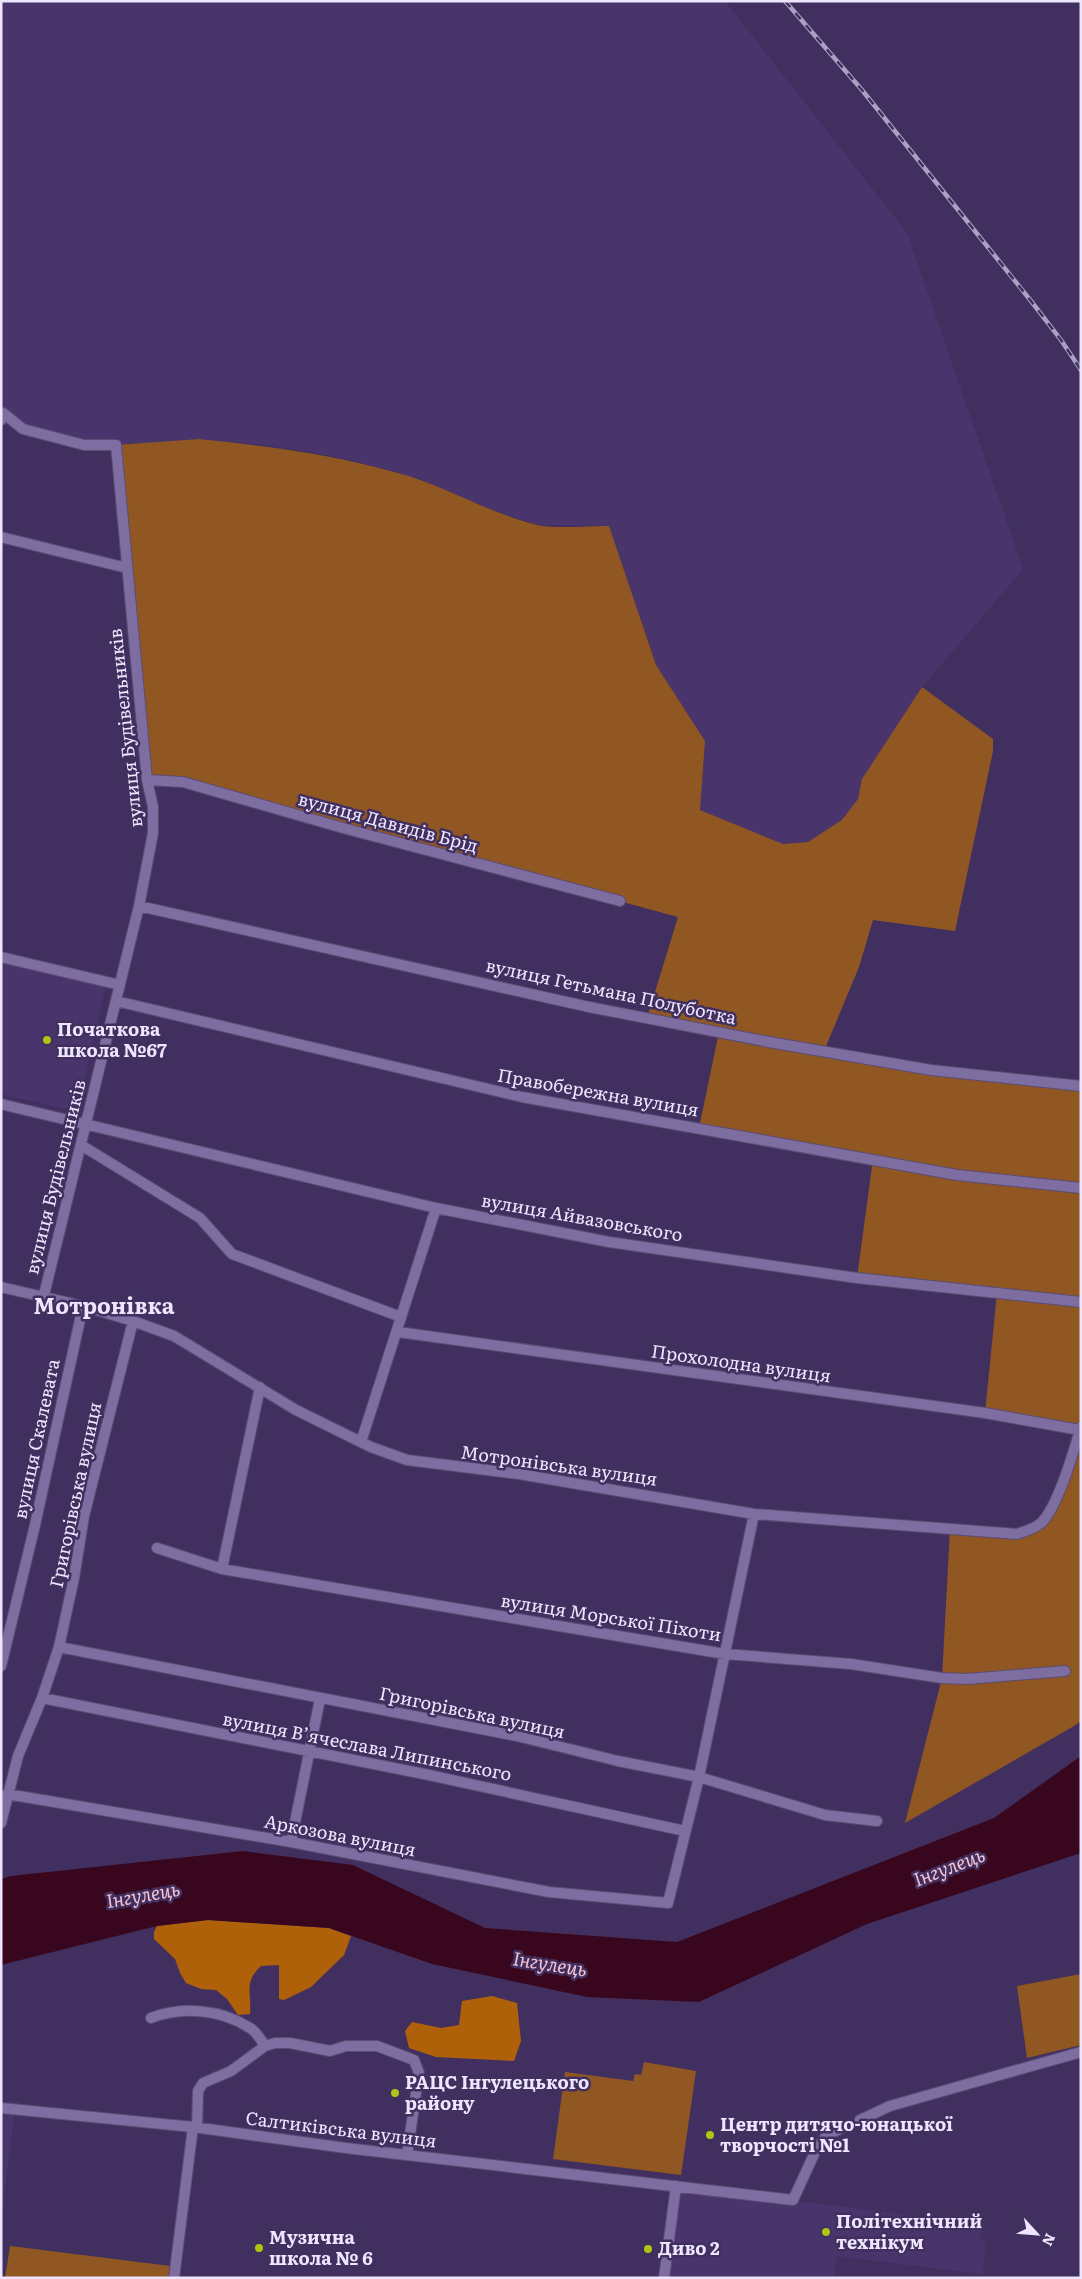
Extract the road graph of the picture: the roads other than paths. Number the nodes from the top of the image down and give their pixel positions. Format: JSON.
{"nodes":[{"id":1,"x":2,"y":416,"type":"edge"},
{"id":2,"x":1,"y":537,"type":"edge"},
{"id":3,"x":127,"y":568,"type":"junction"},
{"id":4,"x":147,"y":780,"type":"junction"},
{"id":5,"x":620,"y":901,"type":"dead end"},
{"id":6,"x":139,"y":906,"type":"junction"},
{"id":7,"x":1,"y":957,"type":"edge"},
{"id":8,"x":120,"y":985,"type":"junction"},
{"id":9,"x":116,"y":1001,"type":"junction"},
{"id":10,"x":1081,"y":1086,"type":"edge"},
{"id":11,"x":1,"y":1104,"type":"edge"},
{"id":12,"x":86,"y":1123,"type":"junction"},
{"id":13,"x":81,"y":1145,"type":"junction"},
{"id":14,"x":1081,"y":1188,"type":"edge"},
{"id":15,"x":436,"y":1208,"type":"junction"},
{"id":16,"x":1,"y":1287,"type":"edge"},
{"id":17,"x":44,"y":1295,"type":"junction"},
{"id":18,"x":1081,"y":1302,"type":"edge"},
{"id":19,"x":83,"y":1306,"type":"junction"},
{"id":20,"x":401,"y":1317,"type":"junction"},
{"id":21,"x":134,"y":1321,"type":"junction"},
{"id":22,"x":398,"y":1332,"type":"junction"},
{"id":23,"x":260,"y":1387,"type":"junction"},
{"id":24,"x":1080,"y":1428,"type":"edge"},
{"id":25,"x":361,"y":1442,"type":"junction"},
{"id":26,"x":754,"y":1514,"type":"junction"},
{"id":27,"x":157,"y":1548,"type":"dead end"},
{"id":28,"x":222,"y":1569,"type":"junction"},
{"id":29,"x":58,"y":1647,"type":"junction"},
{"id":30,"x":725,"y":1654,"type":"junction"},
{"id":31,"x":1,"y":1666,"type":"edge"},
{"id":32,"x":1065,"y":1671,"type":"dead end"},
{"id":33,"x":42,"y":1698,"type":"junction"},
{"id":34,"x":320,"y":1699,"type":"junction"},
{"id":35,"x":310,"y":1753,"type":"junction"},
{"id":36,"x":699,"y":1777,"type":"junction"},
{"id":37,"x":7,"y":1794,"type":"junction"},
{"id":38,"x":877,"y":1820,"type":"dead end"},
{"id":39,"x":1,"y":1824,"type":"edge"},
{"id":40,"x":685,"y":1831,"type":"junction"},
{"id":41,"x":291,"y":1842,"type":"junction"},
{"id":42,"x":151,"y":2018,"type":"dead end"},
{"id":43,"x":265,"y":2046,"type":"junction"},
{"id":44,"x":1081,"y":2052,"type":"edge"},
{"id":45,"x":1,"y":2108,"type":"edge"},
{"id":46,"x":860,"y":2120,"type":"dead end"},
{"id":47,"x":848,"y":2125,"type":"dead end"},
{"id":48,"x":195,"y":2127,"type":"junction"},
{"id":49,"x":406,"y":2155,"type":"junction"},
{"id":50,"x":676,"y":2186,"type":"junction"},
{"id":51,"x":174,"y":2278,"type":"edge"},
{"id":52,"x":664,"y":2278,"type":"edge"}],
"edges":[{"from":1,"to":3,"type":"street","name":"вулиця Будівельників"},
{"from":2,"to":3,"type":"street"},
{"from":3,"to":4,"type":"street","name":"вулиця Будівельників"},
{"from":4,"to":5,"type":"street","name":"вулиця Давидів Брід"},
{"from":4,"to":6,"type":"street","name":"вулиця Будівельників"},
{"from":6,"to":8,"type":"street","name":"вулиця Будівельників"},
{"from":6,"to":10,"type":"street","name":"вулиця Гетьмана Полуботка"},
{"from":7,"to":8,"type":"street"},
{"from":8,"to":9,"type":"street","name":"вулиця Будівельників"},
{"from":9,"to":12,"type":"street","name":"вулиця Будівельників"},
{"from":9,"to":14,"type":"street","name":"Правобережна вулиця"},
{"from":11,"to":12,"type":"street","name":"вулиця Айвазовського"},
{"from":12,"to":13,"type":"street","name":"вулиця Будівельників"},
{"from":12,"to":15,"type":"street","name":"вулиця Айвазовського"},
{"from":13,"to":17,"type":"street","name":"вулиця Будівельників"},
{"from":13,"to":20,"type":"street"},
{"from":15,"to":18,"type":"street","name":"вулиця Айвазовського"},
{"from":15,"to":20,"type":"street"},
{"from":16,"to":17,"type":"street","name":"Мотронівська вулиця"},
{"from":17,"to":19,"type":"street","name":"Мотронівська вулиця"},
{"from":19,"to":21,"type":"street","name":"Мотронівська вулиця"},
{"from":19,"to":31,"type":"street","name":"вулиця Скалевата"},
{"from":20,"to":22,"type":"street"},
{"from":21,"to":23,"type":"street","name":"Мотронівська вулиця"},
{"from":21,"to":29,"type":"street","name":"Григорівська вулиця"},
{"from":22,"to":24,"type":"street","name":"Прохолодна вулиця"},
{"from":22,"to":25,"type":"street"},
{"from":23,"to":25,"type":"street","name":"Мотронівська вулиця"},
{"from":23,"to":28,"type":"street"},
{"from":24,"to":26,"type":"street","name":"Мотронівська вулиця"},
{"from":25,"to":26,"type":"street","name":"Мотронівська вулиця"},
{"from":26,"to":30,"type":"street"},
{"from":27,"to":28,"type":"street","name":"вулиця Морської Піхоти"},
{"from":28,"to":30,"type":"street","name":"вулиця Морської Піхоти"},
{"from":29,"to":33,"type":"street","name":"Григорівська вулиця"},
{"from":29,"to":34,"type":"street","name":"Григорівська вулиця"},
{"from":30,"to":32,"type":"street","name":"вулиця Морської Піхоти"},
{"from":30,"to":36,"type":"street"},
{"from":33,"to":35,"type":"street","name":"вулиця В’ячеслава Липинського"},
{"from":33,"to":37,"type":"street","name":"Григорівська вулиця"},
{"from":34,"to":35,"type":"street"},
{"from":34,"to":36,"type":"street","name":"Григорівська вулиця"},
{"from":35,"to":40,"type":"street","name":"вулиця В’ячеслава Липинського"},
{"from":35,"to":41,"type":"street"},
{"from":36,"to":38,"type":"street","name":"Григорівська вулиця"},
{"from":36,"to":40,"type":"street"},
{"from":37,"to":39,"type":"street","name":"Григорівська вулиця"},
{"from":37,"to":41,"type":"street","name":"Аркозова вулиця"},
{"from":40,"to":41,"type":"street","name":"Аркозова вулиця"},
{"from":42,"to":43,"type":"street"},
{"from":43,"to":48,"type":"street"},
{"from":43,"to":49,"type":"street"},
{"from":44,"to":46,"type":"street"},
{"from":45,"to":48,"type":"street","name":"Салтиківська вулиця"},
{"from":47,"to":50,"type":"street","name":"Салтиківська вулиця"},
{"from":48,"to":49,"type":"street","name":"Салтиківська вулиця"},
{"from":48,"to":51,"type":"street"},
{"from":49,"to":50,"type":"street","name":"Салтиківська вулиця"},
{"from":50,"to":52,"type":"street"}]}
